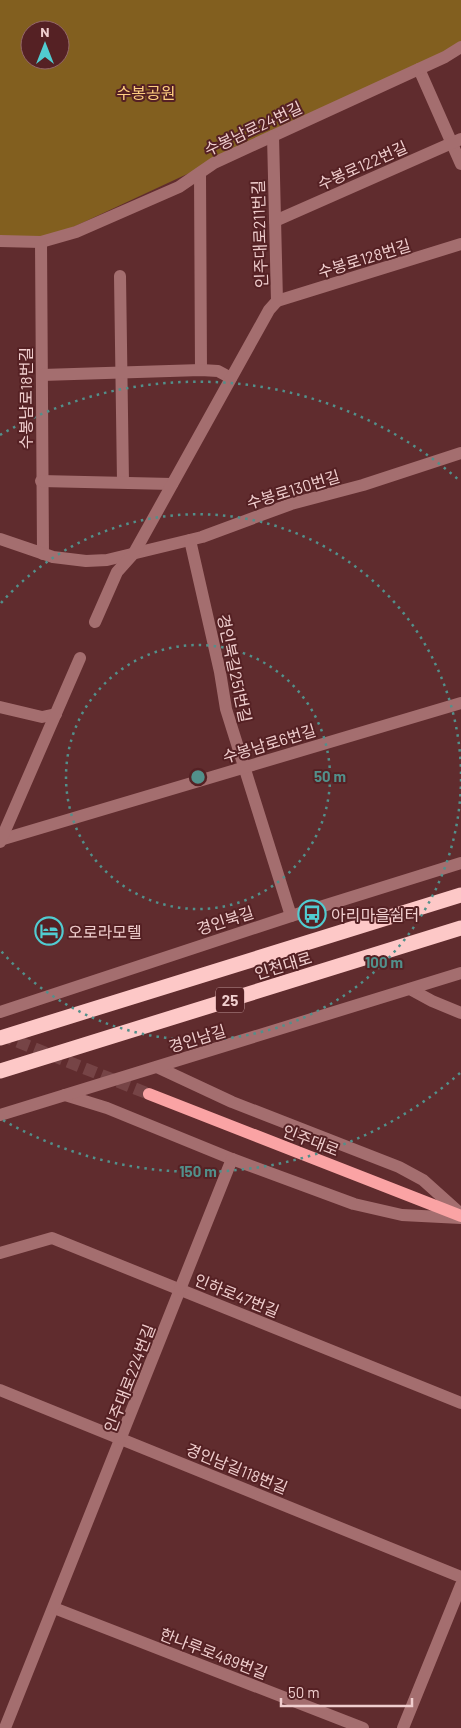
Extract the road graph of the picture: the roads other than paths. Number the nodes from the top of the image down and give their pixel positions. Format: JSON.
{"nodes":[{"id":1,"x":461,"y":47,"type":"edge"},
{"id":2,"x":420,"y":69,"type":"junction"},
{"id":3,"x":273,"y":136,"type":"junction"},
{"id":4,"x":456,"y":141,"type":"edge"},
{"id":5,"x":461,"y":164,"type":"edge"},
{"id":6,"x":200,"y":173,"type":"junction"},
{"id":7,"x":275,"y":221,"type":"junction"},
{"id":8,"x":0,"y":242,"type":"edge"},
{"id":9,"x":41,"y":242,"type":"junction"},
{"id":10,"x":461,"y":244,"type":"edge"},
{"id":11,"x":120,"y":276,"type":"dead end"},
{"id":12,"x":277,"y":301,"type":"junction"},
{"id":13,"x":201,"y":370,"type":"junction"},
{"id":14,"x":121,"y":373,"type":"junction"},
{"id":15,"x":42,"y":375,"type":"junction"},
{"id":16,"x":231,"y":378,"type":"junction"},
{"id":17,"x":461,"y":453,"type":"edge"},
{"id":18,"x":41,"y":481,"type":"junction"},
{"id":19,"x":123,"y":482,"type":"junction"},
{"id":20,"x":172,"y":484,"type":"junction"},
{"id":21,"x":0,"y":539,"type":"edge"},
{"id":22,"x":190,"y":540,"type":"junction"},
{"id":23,"x":43,"y":554,"type":"junction"},
{"id":24,"x":134,"y":554,"type":"junction"},
{"id":25,"x":95,"y":622,"type":"dead end"},
{"id":26,"x":80,"y":658,"type":"dead end"},
{"id":27,"x":461,"y":703,"type":"edge"},
{"id":28,"x":0,"y":707,"type":"edge"},
{"id":29,"x":56,"y":714,"type":"junction"},
{"id":30,"x":243,"y":768,"type":"junction"},
{"id":31,"x":0,"y":841,"type":"edge"},
{"id":32,"x":461,"y":863,"type":"edge"},
{"id":33,"x":461,"y":895,"type":"edge"},
{"id":34,"x":291,"y":916,"type":"junction"},
{"id":35,"x":461,"y":928,"type":"edge"},
{"id":36,"x":461,"y":973,"type":"edge"},
{"id":37,"x":410,"y":989,"type":"junction"},
{"id":38,"x":0,"y":1002,"type":"edge"},
{"id":39,"x":14,"y":1008,"type":"junction"},
{"id":40,"x":0,"y":1012,"type":"edge"},
{"id":41,"x":461,"y":1013,"type":"edge"},
{"id":42,"x":0,"y":1038,"type":"edge"},
{"id":43,"x":157,"y":1067,"type":"junction"},
{"id":44,"x":0,"y":1071,"type":"edge"},
{"id":45,"x":150,"y":1094,"type":"tunnel mouth"},
{"id":46,"x":65,"y":1095,"type":"junction"},
{"id":47,"x":0,"y":1115,"type":"edge"},
{"id":48,"x":232,"y":1159,"type":"junction"},
{"id":49,"x":461,"y":1216,"type":"edge"},
{"id":50,"x":0,"y":1253,"type":"edge"},
{"id":51,"x":181,"y":1290,"type":"junction"},
{"id":52,"x":0,"y":1390,"type":"edge"},
{"id":53,"x":461,"y":1403,"type":"edge"},
{"id":54,"x":122,"y":1438,"type":"junction"},
{"id":55,"x":461,"y":1577,"type":"edge"},
{"id":56,"x":461,"y":1584,"type":"edge"},
{"id":57,"x":457,"y":1606,"type":"edge"},
{"id":58,"x":54,"y":1608,"type":"junction"},
{"id":59,"x":5,"y":1728,"type":"edge"},
{"id":60,"x":363,"y":1728,"type":"edge"},
{"id":61,"x":403,"y":1728,"type":"edge"}],
"edges":[{"from":1,"to":2,"type":"street","name":"수봉남로24번길"},
{"from":2,"to":3,"type":"street","name":"수봉남로24번길"},
{"from":2,"to":4,"type":"street"},
{"from":3,"to":6,"type":"street","name":"수봉남로24번길"},
{"from":3,"to":7,"type":"street","name":"인주대로211번길"},
{"from":4,"to":5,"type":"street"},
{"from":4,"to":7,"type":"street","name":"수봉로122번길"},
{"from":6,"to":9,"type":"street","name":"수봉남로24번길"},
{"from":6,"to":13,"type":"street"},
{"from":7,"to":12,"type":"street","name":"인주대로211번길"},
{"from":8,"to":9,"type":"street","name":"수봉남로24번길"},
{"from":9,"to":15,"type":"street","name":"수봉남로18번길"},
{"from":10,"to":12,"type":"street","name":"수봉로128번길"},
{"from":11,"to":14,"type":"street"},
{"from":12,"to":16,"type":"street","name":"인주대로211번길"},
{"from":13,"to":14,"type":"street"},
{"from":13,"to":16,"type":"street"},
{"from":14,"to":15,"type":"street"},
{"from":14,"to":19,"type":"street"},
{"from":15,"to":18,"type":"street","name":"수봉남로18번길"},
{"from":16,"to":20,"type":"street","name":"인주대로211번길"},
{"from":17,"to":22,"type":"street","name":"수봉로130번길"},
{"from":18,"to":19,"type":"street"},
{"from":18,"to":23,"type":"street","name":"수봉남로18번길"},
{"from":19,"to":20,"type":"street"},
{"from":20,"to":24,"type":"street","name":"인주대로211번길"},
{"from":21,"to":23,"type":"street"},
{"from":22,"to":24,"type":"street","name":"수봉로130번길"},
{"from":22,"to":30,"type":"street","name":"경인북길251번길"},
{"from":23,"to":24,"type":"street"},
{"from":24,"to":25,"type":"street","name":"인주대로211번길"},
{"from":26,"to":29,"type":"street"},
{"from":27,"to":30,"type":"street","name":"수봉남로6번길"},
{"from":28,"to":29,"type":"street"},
{"from":29,"to":31,"type":"street"},
{"from":30,"to":31,"type":"street","name":"수봉남로6번길"},
{"from":30,"to":34,"type":"street","name":"경인북길251번길"},
{"from":32,"to":34,"type":"street","name":"경인북길"},
{"from":33,"to":42,"type":"highway","name":"인천대로","number":"25"},
{"from":34,"to":39,"type":"street","name":"경인북길"},
{"from":35,"to":44,"type":"highway","name":"인천대로","number":"25"},
{"from":36,"to":37,"type":"street","name":"경인남길"},
{"from":37,"to":41,"type":"street"},
{"from":37,"to":43,"type":"street","name":"경인남길"},
{"from":38,"to":39,"type":"street"},
{"from":39,"to":40,"type":"street","name":"경인북길"},
{"from":43,"to":46,"type":"street","name":"경인남길"},
{"from":43,"to":49,"type":"street"},
{"from":45,"to":49,"type":"main road","name":"인주대로"},
{"from":46,"to":47,"type":"street","name":"경인남길"},
{"from":46,"to":48,"type":"street"},
{"from":48,"to":49,"type":"street"},
{"from":48,"to":51,"type":"street","name":"인주대로224번길"},
{"from":50,"to":51,"type":"street","name":"인하로47번길"},
{"from":51,"to":53,"type":"street","name":"인하로47번길"},
{"from":51,"to":54,"type":"street","name":"인주대로224번길"},
{"from":52,"to":54,"type":"street","name":"경인남길118번길"},
{"from":54,"to":55,"type":"street","name":"경인남길118번길"},
{"from":54,"to":58,"type":"street","name":"인주대로224번길"},
{"from":56,"to":57,"type":"street"},
{"from":57,"to":61,"type":"street"},
{"from":58,"to":59,"type":"street","name":"인주대로224번길"},
{"from":58,"to":60,"type":"street","name":"한나루로489번길"}]}
